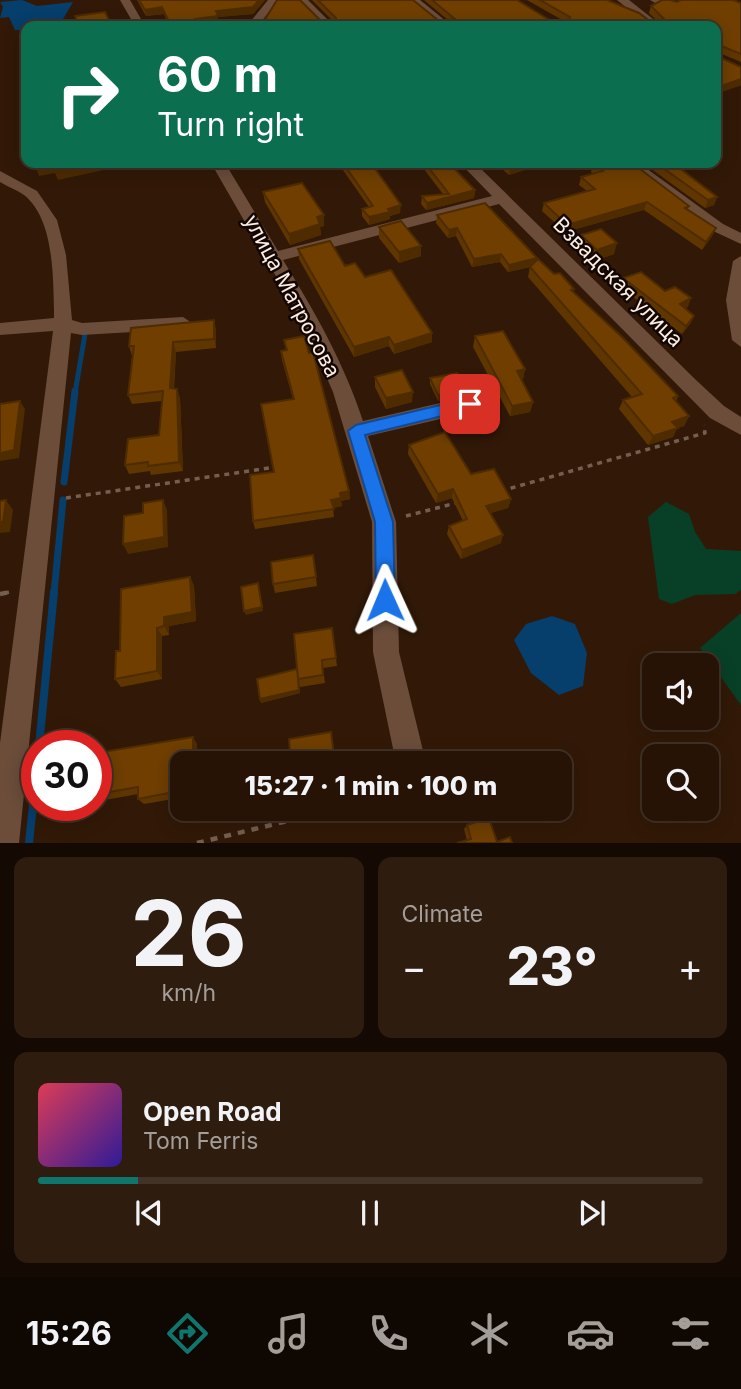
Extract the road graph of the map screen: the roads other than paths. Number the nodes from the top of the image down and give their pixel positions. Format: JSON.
{"nodes":[{"id":1,"x":125,"y":0,"type":"edge"},
{"id":2,"x":273,"y":0,"type":"edge"},
{"id":3,"x":302,"y":0,"type":"edge"},
{"id":4,"x":414,"y":0,"type":"edge"},
{"id":5,"x":622,"y":0,"type":"edge"},
{"id":6,"x":137,"y":21,"type":"edge"},
{"id":7,"x":256,"y":21,"type":"edge"},
{"id":8,"x":324,"y":21,"type":"edge"},
{"id":9,"x":440,"y":21,"type":"edge"},
{"id":10,"x":649,"y":21,"type":"edge"},
{"id":11,"x":221,"y":168,"type":"edge"},
{"id":12,"x":472,"y":168,"type":"edge"},
{"id":13,"x":637,"y":168,"type":"edge"},
{"id":14,"x":0,"y":175,"type":"edge"},
{"id":15,"x":503,"y":198,"type":"junction"},
{"id":16,"x":741,"y":239,"type":"edge"},
{"id":17,"x":275,"y":257,"type":"junction"},
{"id":18,"x":741,"y":261,"type":"edge"},
{"id":19,"x":183,"y":323,"type":"edge"},
{"id":20,"x":63,"y":324,"type":"junction"},
{"id":21,"x":0,"y":329,"type":"edge"},
{"id":22,"x":741,"y":340,"type":"edge"},
{"id":23,"x":470,"y":404,"type":"dead end"},
{"id":24,"x":741,"y":427,"type":"edge"},
{"id":25,"x":356,"y":431,"type":"junction"},
{"id":26,"x":408,"y":751,"type":"edge"},
{"id":27,"x":3,"y":843,"type":"edge"}],
"edges":[{"from":1,"to":6,"type":"street"},
{"from":2,"to":7,"type":"street"},
{"from":3,"to":8,"type":"street"},
{"from":4,"to":9,"type":"street"},
{"from":5,"to":10,"type":"street"},
{"from":11,"to":17,"type":"street","name":"улица Матросова"},
{"from":12,"to":15,"type":"street","name":"Взвадская улица"},
{"from":13,"to":16,"type":"street"},
{"from":14,"to":20,"type":"street"},
{"from":15,"to":17,"type":"street"},
{"from":15,"to":24,"type":"street","name":"Взвадская улица"},
{"from":17,"to":25,"type":"street","name":"улица Матросова"},
{"from":18,"to":22,"type":"street"},
{"from":19,"to":20,"type":"street"},
{"from":20,"to":21,"type":"street"},
{"from":20,"to":27,"type":"street"},
{"from":23,"to":25,"type":"street"},
{"from":25,"to":26,"type":"street","name":"улица Матросова"}]}
